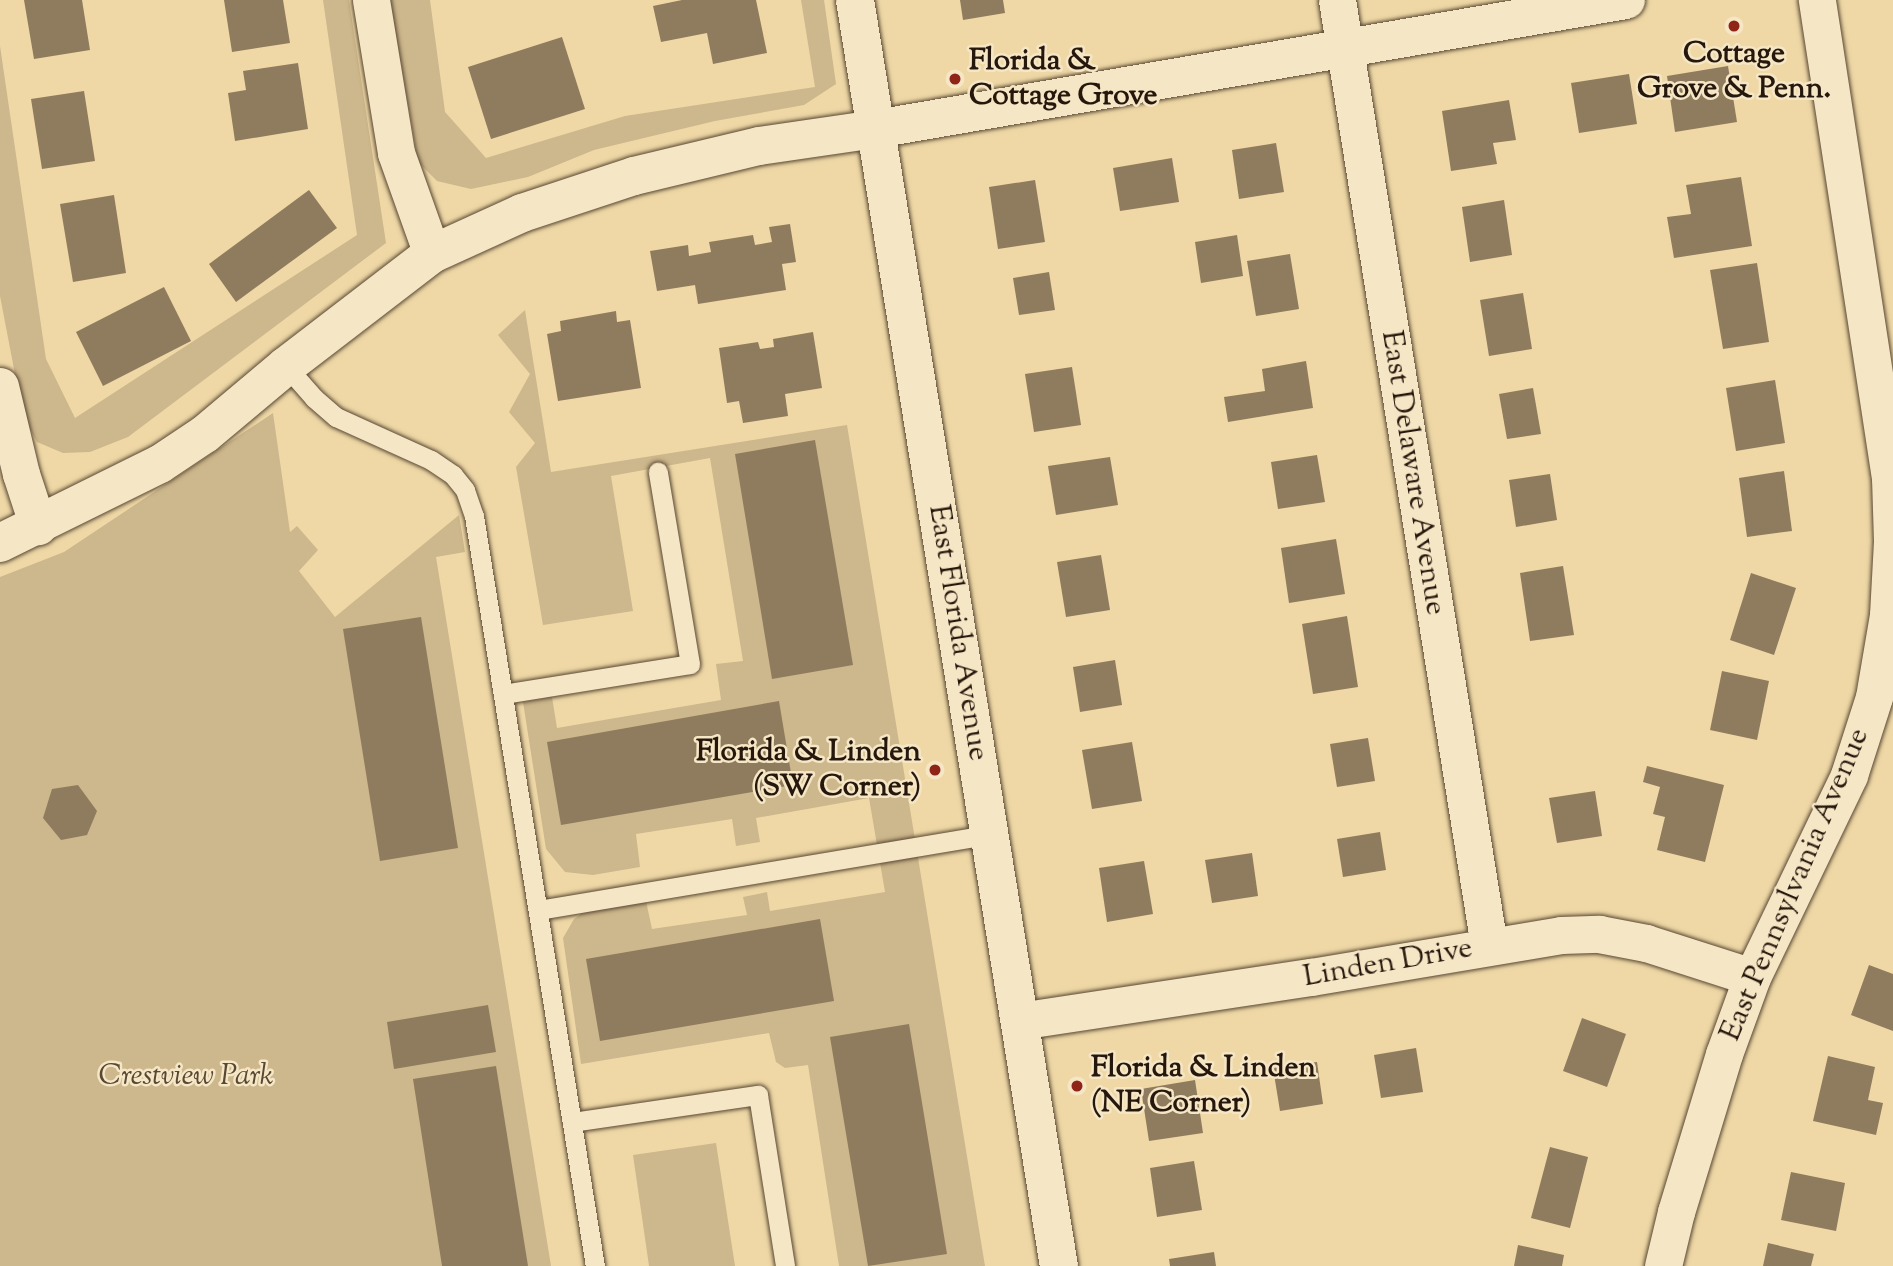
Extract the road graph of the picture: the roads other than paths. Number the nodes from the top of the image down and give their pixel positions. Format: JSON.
{"nodes":[{"id":1,"x":371,"y":0,"type":"edge"},
{"id":2,"x":855,"y":0,"type":"edge"},
{"id":3,"x":1337,"y":0,"type":"edge"},
{"id":4,"x":1626,"y":0,"type":"edge"},
{"id":5,"x":1817,"y":0,"type":"edge"},
{"id":6,"x":1346,"y":49,"type":"junction"},
{"id":7,"x":876,"y":129,"type":"junction"},
{"id":8,"x":432,"y":254,"type":"junction"},
{"id":9,"x":286,"y":366,"type":"junction"},
{"id":10,"x":0,"y":386,"type":"edge"},
{"id":11,"x":658,"y":472,"type":"dead end"},
{"id":12,"x":38,"y":526,"type":"junction"},
{"id":13,"x":0,"y":543,"type":"edge"},
{"id":14,"x":503,"y":694,"type":"junction"},
{"id":15,"x":990,"y":834,"type":"junction"},
{"id":16,"x":538,"y":910,"type":"junction"},
{"id":17,"x":1489,"y":946,"type":"junction"},
{"id":18,"x":1752,"y":978,"type":"junction"},
{"id":19,"x":1019,"y":1021,"type":"junction"},
{"id":20,"x":572,"y":1122,"type":"junction"},
{"id":21,"x":594,"y":1266,"type":"edge"},
{"id":22,"x":785,"y":1266,"type":"edge"},
{"id":23,"x":1059,"y":1266,"type":"edge"},
{"id":24,"x":1663,"y":1266,"type":"edge"}],
"edges":[{"from":1,"to":8,"type":"street"},
{"from":2,"to":7,"type":"street","name":"East Florida Avenue"},
{"from":3,"to":6,"type":"street","name":"East Delaware Avenue"},
{"from":4,"to":6,"type":"street"},
{"from":5,"to":18,"type":"street","name":"East Pennsylvania Avenue"},
{"from":6,"to":7,"type":"street"},
{"from":6,"to":17,"type":"street","name":"East Delaware Avenue"},
{"from":7,"to":8,"type":"street"},
{"from":7,"to":15,"type":"street","name":"East Florida Avenue"},
{"from":8,"to":9,"type":"street"},
{"from":9,"to":12,"type":"street"},
{"from":9,"to":14,"type":"lane"},
{"from":10,"to":12,"type":"street"},
{"from":11,"to":14,"type":"lane"},
{"from":12,"to":13,"type":"street"},
{"from":14,"to":16,"type":"lane"},
{"from":15,"to":16,"type":"lane"},
{"from":15,"to":19,"type":"street","name":"East Florida Avenue"},
{"from":16,"to":20,"type":"lane"},
{"from":17,"to":18,"type":"street","name":"Linden Drive"},
{"from":17,"to":19,"type":"street","name":"Linden Drive"},
{"from":18,"to":24,"type":"street","name":"East Pennsylvania Avenue"},
{"from":19,"to":23,"type":"street","name":"East Florida Avenue"},
{"from":20,"to":21,"type":"lane"},
{"from":20,"to":22,"type":"lane"}]}
